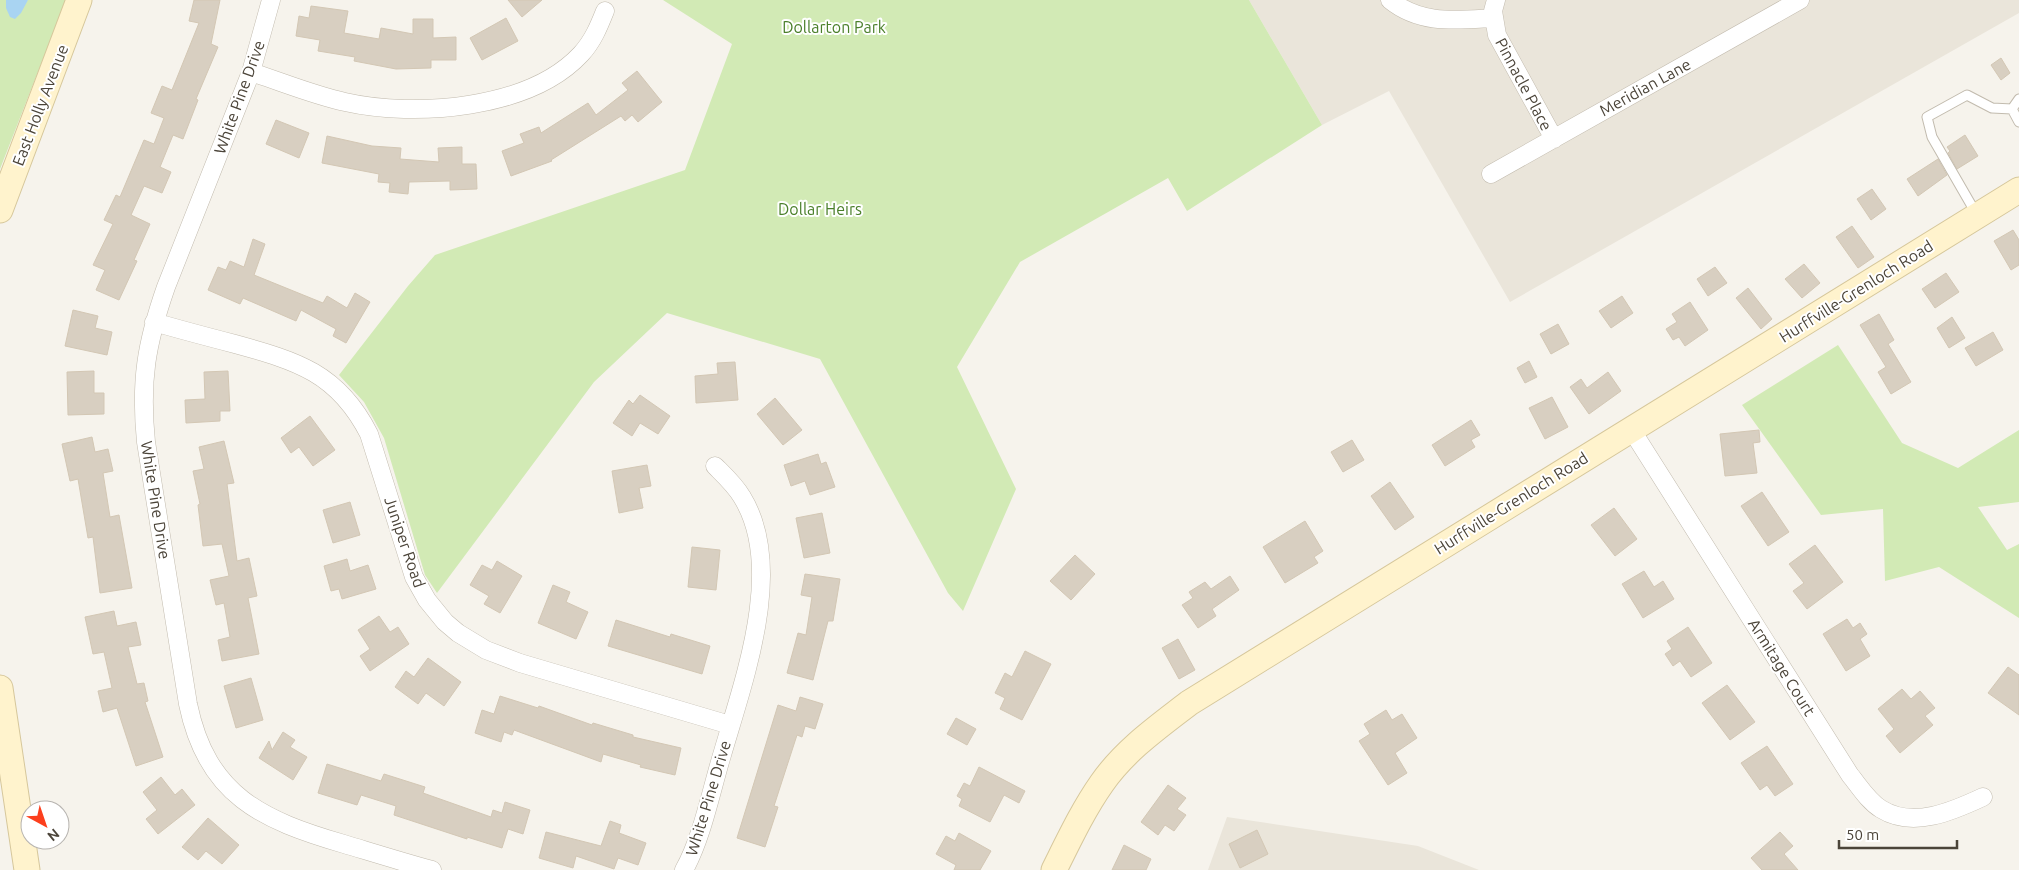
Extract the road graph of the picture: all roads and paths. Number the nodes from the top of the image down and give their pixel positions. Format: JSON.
{"nodes":[{"id":1,"x":79,"y":0,"type":"edge"},
{"id":2,"x":271,"y":0,"type":"edge"},
{"id":3,"x":1390,"y":0,"type":"edge"},
{"id":4,"x":1496,"y":0,"type":"edge"},
{"id":5,"x":1800,"y":0,"type":"edge"},
{"id":6,"x":605,"y":11,"type":"dead end"},
{"id":7,"x":1494,"y":18,"type":"junction"},
{"id":8,"x":251,"y":72,"type":"junction"},
{"id":9,"x":2019,"y":100,"type":"edge"},
{"id":10,"x":2012,"y":108,"type":"junction"},
{"id":11,"x":2019,"y":122,"type":"edge"},
{"id":12,"x":1554,"y":139,"type":"junction"},
{"id":13,"x":1491,"y":174,"type":"dead end"},
{"id":14,"x":2019,"y":190,"type":"edge"},
{"id":15,"x":0,"y":210,"type":"edge"},
{"id":16,"x":1977,"y":216,"type":"junction"},
{"id":17,"x":154,"y":322,"type":"junction"},
{"id":18,"x":1632,"y":428,"type":"junction"},
{"id":19,"x":715,"y":466,"type":"dead end"},
{"id":20,"x":0,"y":688,"type":"edge"},
{"id":21,"x":730,"y":725,"type":"junction"},
{"id":22,"x":1983,"y":797,"type":"dead end"},
{"id":23,"x":413,"y":867,"type":"edge"},
{"id":24,"x":27,"y":870,"type":"edge"},
{"id":25,"x":432,"y":870,"type":"edge"},
{"id":26,"x":684,"y":870,"type":"edge"},
{"id":27,"x":1054,"y":870,"type":"edge"}],
"edges":[{"from":1,"to":15,"type":"main road","name":"East Holly Avenue"},
{"from":2,"to":8,"type":"street","name":"White Pine Drive"},
{"from":3,"to":7,"type":"street"},
{"from":4,"to":7,"type":"street","name":"Pinnacle Place"},
{"from":5,"to":12,"type":"street","name":"Meridian Lane"},
{"from":6,"to":8,"type":"street"},
{"from":7,"to":12,"type":"street","name":"Pinnacle Place"},
{"from":8,"to":17,"type":"street","name":"White Pine Drive"},
{"from":9,"to":10,"type":"lane"},
{"from":10,"to":11,"type":"lane"},
{"from":10,"to":16,"type":"lane"},
{"from":12,"to":13,"type":"street","name":"Meridian Lane"},
{"from":14,"to":16,"type":"main road","name":"Hurffville-Grenloch Road"},
{"from":16,"to":18,"type":"main road","name":"Hurffville-Grenloch Road"},
{"from":17,"to":21,"type":"street","name":"Juniper Road"},
{"from":17,"to":23,"type":"street","name":"White Pine Drive"},
{"from":18,"to":22,"type":"street","name":"Armitage Court"},
{"from":18,"to":27,"type":"main road","name":"Hurffville-Grenloch Road"},
{"from":19,"to":21,"type":"street","name":"White Pine Drive"},
{"from":20,"to":24,"type":"main road"},
{"from":21,"to":26,"type":"street","name":"White Pine Drive"},
{"from":23,"to":25,"type":"street","name":"White Pine Drive"}]}
